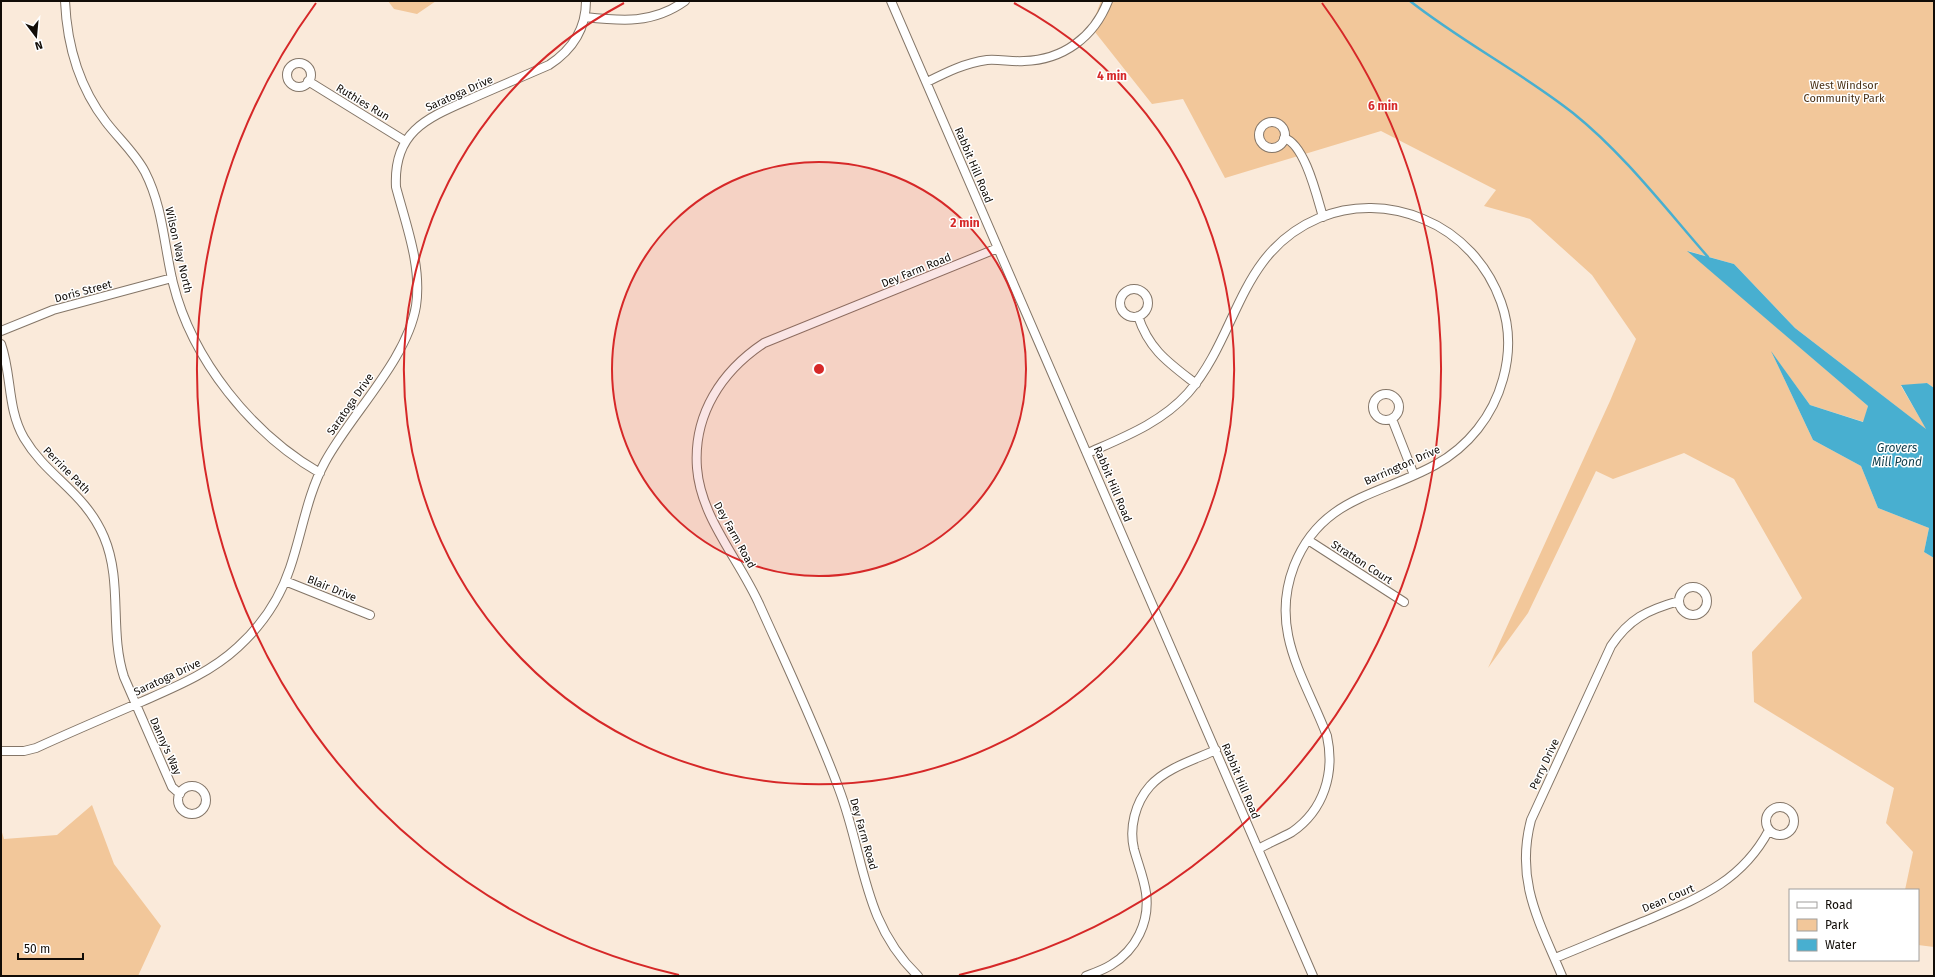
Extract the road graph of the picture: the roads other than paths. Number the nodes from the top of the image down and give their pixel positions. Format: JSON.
{"nodes":[{"id":1,"x":65,"y":1,"type":"edge"},
{"id":2,"x":586,"y":1,"type":"edge"},
{"id":3,"x":685,"y":1,"type":"edge"},
{"id":4,"x":891,"y":1,"type":"edge"},
{"id":5,"x":1108,"y":1,"type":"edge"},
{"id":6,"x":585,"y":17,"type":"junction"},
{"id":7,"x":308,"y":81,"type":"dead end"},
{"id":8,"x":927,"y":82,"type":"junction"},
{"id":9,"x":1284,"y":138,"type":"dead end"},
{"id":10,"x":405,"y":141,"type":"junction"},
{"id":11,"x":1323,"y":217,"type":"junction"},
{"id":12,"x":998,"y":248,"type":"junction"},
{"id":13,"x":172,"y":278,"type":"junction"},
{"id":14,"x":1138,"y":316,"type":"dead end"},
{"id":15,"x":1,"y":331,"type":"edge"},
{"id":16,"x":1,"y":344,"type":"edge"},
{"id":17,"x":1196,"y":384,"type":"junction"},
{"id":18,"x":1392,"y":419,"type":"dead end"},
{"id":19,"x":1088,"y":453,"type":"junction"},
{"id":20,"x":320,"y":473,"type":"junction"},
{"id":21,"x":1414,"y":475,"type":"junction"},
{"id":22,"x":1308,"y":540,"type":"junction"},
{"id":23,"x":285,"y":581,"type":"junction"},
{"id":24,"x":1678,"y":601,"type":"dead end"},
{"id":25,"x":1404,"y":602,"type":"dead end"},
{"id":26,"x":370,"y":615,"type":"dead end"},
{"id":27,"x":136,"y":704,"type":"junction"},
{"id":28,"x":1216,"y":750,"type":"junction"},
{"id":29,"x":1,"y":751,"type":"edge"},
{"id":30,"x":180,"y":794,"type":"dead end"},
{"id":31,"x":1769,"y":830,"type":"dead end"},
{"id":32,"x":1258,"y":849,"type":"junction"},
{"id":33,"x":1555,"y":958,"type":"junction"},
{"id":34,"x":918,"y":976,"type":"edge"},
{"id":35,"x":1086,"y":976,"type":"edge"},
{"id":36,"x":1313,"y":976,"type":"edge"},
{"id":37,"x":1562,"y":976,"type":"edge"}],
"edges":[{"from":1,"to":13,"type":"street","name":"Wilson Way North"},
{"from":2,"to":6,"type":"street","name":"Saratoga Drive"},
{"from":3,"to":6,"type":"street"},
{"from":4,"to":8,"type":"street","name":"Rabbit Hill Road"},
{"from":5,"to":8,"type":"street"},
{"from":6,"to":10,"type":"street","name":"Saratoga Drive"},
{"from":7,"to":10,"type":"street","name":"Ruthies Run"},
{"from":8,"to":12,"type":"street","name":"Rabbit Hill Road"},
{"from":9,"to":11,"type":"street"},
{"from":10,"to":20,"type":"street","name":"Saratoga Drive"},
{"from":11,"to":17,"type":"street","name":"Barrington Drive"},
{"from":11,"to":21,"type":"street","name":"Barrington Drive"},
{"from":12,"to":19,"type":"street","name":"Rabbit Hill Road"},
{"from":12,"to":34,"type":"street","name":"Dey Farm Road"},
{"from":13,"to":15,"type":"street","name":"Doris Street"},
{"from":13,"to":20,"type":"street","name":"Wilson Way North"},
{"from":14,"to":17,"type":"street"},
{"from":16,"to":27,"type":"street","name":"Perrine Path"},
{"from":17,"to":19,"type":"street","name":"Barrington Drive"},
{"from":18,"to":21,"type":"street"},
{"from":19,"to":28,"type":"street","name":"Rabbit Hill Road"},
{"from":20,"to":23,"type":"street","name":"Saratoga Drive"},
{"from":21,"to":22,"type":"street","name":"Barrington Drive"},
{"from":22,"to":25,"type":"street","name":"Stratton Court"},
{"from":22,"to":32,"type":"street","name":"Barrington Drive"},
{"from":23,"to":26,"type":"street","name":"Blair Drive"},
{"from":23,"to":27,"type":"street","name":"Saratoga Drive"},
{"from":24,"to":33,"type":"street","name":"Perry Drive"},
{"from":27,"to":29,"type":"street","name":"Saratoga Drive"},
{"from":27,"to":30,"type":"street","name":"Danny's Way"},
{"from":28,"to":32,"type":"street","name":"Rabbit Hill Road"},
{"from":28,"to":35,"type":"street"},
{"from":31,"to":33,"type":"street","name":"Dean Court"},
{"from":32,"to":36,"type":"street","name":"Rabbit Hill Road"},
{"from":33,"to":37,"type":"street","name":"Perry Drive"}]}
